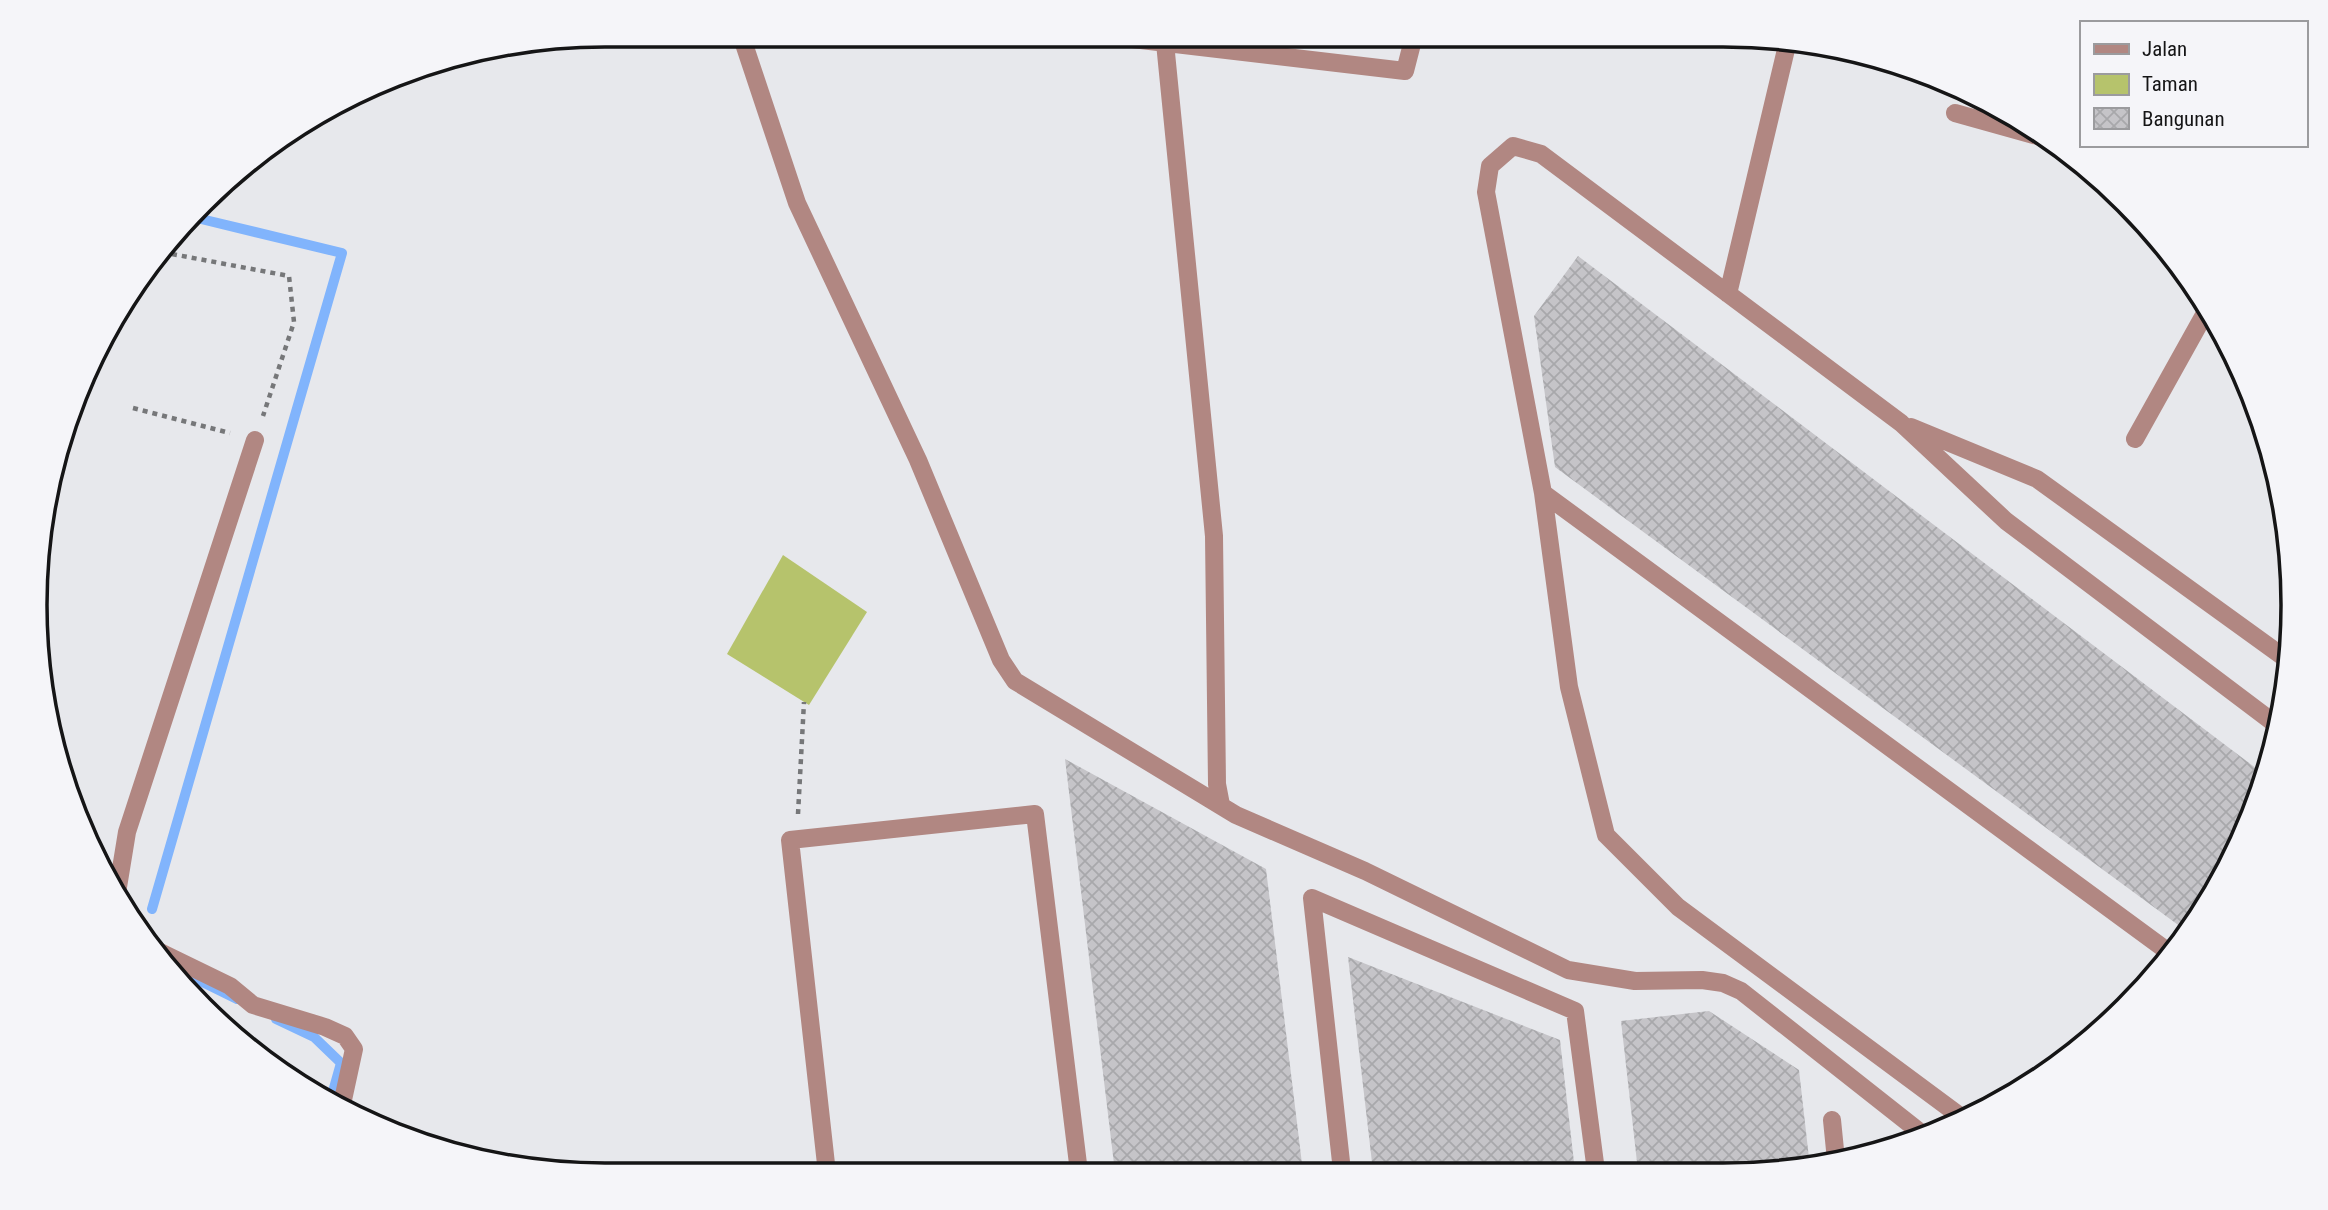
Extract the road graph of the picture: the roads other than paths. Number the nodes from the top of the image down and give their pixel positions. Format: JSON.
{"nodes":[{"id":1,"x":745,"y":47,"type":"edge"},
{"id":2,"x":1165,"y":47,"type":"edge"},
{"id":3,"x":1199,"y":47,"type":"edge"},
{"id":4,"x":1411,"y":47,"type":"edge"},
{"id":5,"x":1786,"y":51,"type":"edge"},
{"id":6,"x":1955,"y":113,"type":"dead end"},
{"id":7,"x":2014,"y":130,"type":"edge"},
{"id":8,"x":1728,"y":294,"type":"junction"},
{"id":9,"x":2202,"y":319,"type":"edge"},
{"id":10,"x":1901,"y":423,"type":"junction"},
{"id":11,"x":2135,"y":439,"type":"dead end"},
{"id":12,"x":255,"y":440,"type":"road end"},
{"id":13,"x":1543,"y":493,"type":"junction"},
{"id":14,"x":2279,"y":654,"type":"edge"},
{"id":15,"x":2269,"y":719,"type":"edge"},
{"id":16,"x":1221,"y":805,"type":"junction"},
{"id":17,"x":119,"y":879,"type":"edge"},
{"id":18,"x":2163,"y":948,"type":"edge"},
{"id":19,"x":175,"y":959,"type":"edge"},
{"id":20,"x":344,"y":1097,"type":"edge"},
{"id":21,"x":1954,"y":1112,"type":"edge"},
{"id":22,"x":1832,"y":1120,"type":"dead end"},
{"id":23,"x":1915,"y":1128,"type":"edge"},
{"id":24,"x":1835,"y":1151,"type":"edge"},
{"id":25,"x":826,"y":1163,"type":"edge"},
{"id":26,"x":1078,"y":1163,"type":"edge"},
{"id":27,"x":1341,"y":1163,"type":"edge"},
{"id":28,"x":1594,"y":1163,"type":"edge"}],
"edges":[{"from":1,"to":16,"type":"street"},
{"from":2,"to":16,"type":"street"},
{"from":3,"to":4,"type":"street"},
{"from":5,"to":8,"type":"street"},
{"from":6,"to":7,"type":"street"},
{"from":8,"to":10,"type":"street"},
{"from":8,"to":13,"type":"street"},
{"from":9,"to":11,"type":"street"},
{"from":10,"to":14,"type":"street"},
{"from":10,"to":15,"type":"street"},
{"from":12,"to":17,"type":"street"},
{"from":13,"to":18,"type":"street"},
{"from":13,"to":21,"type":"street"},
{"from":16,"to":23,"type":"street"},
{"from":19,"to":20,"type":"street"},
{"from":22,"to":24,"type":"street"},
{"from":25,"to":26,"type":"street"},
{"from":27,"to":28,"type":"street"}]}
